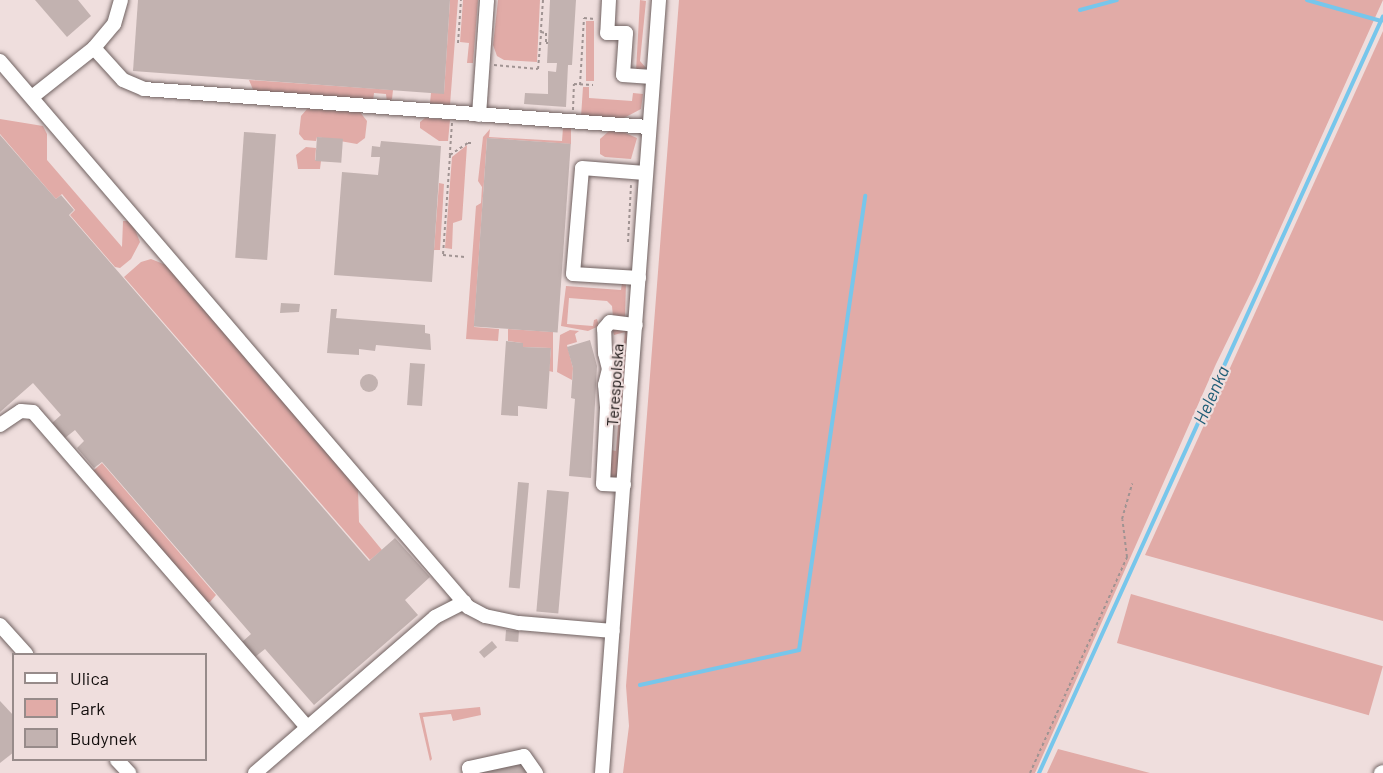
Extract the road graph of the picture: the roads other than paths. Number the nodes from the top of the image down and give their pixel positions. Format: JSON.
{"nodes":[{"id":1,"x":121,"y":0,"type":"edge"},
{"id":2,"x":487,"y":0,"type":"edge"},
{"id":3,"x":609,"y":0,"type":"edge"},
{"id":4,"x":659,"y":0,"type":"edge"},
{"id":5,"x":94,"y":48,"type":"junction"},
{"id":6,"x":0,"y":61,"type":"edge"},
{"id":7,"x":652,"y":77,"type":"junction"},
{"id":8,"x":32,"y":97,"type":"junction"},
{"id":9,"x":479,"y":116,"type":"junction"},
{"id":10,"x":648,"y":127,"type":"junction"},
{"id":11,"x":645,"y":174,"type":"junction"},
{"id":12,"x":639,"y":278,"type":"junction"},
{"id":13,"x":636,"y":325,"type":"junction"},
{"id":14,"x":0,"y":425,"type":"edge"},
{"id":15,"x":624,"y":485,"type":"junction"},
{"id":16,"x":464,"y":602,"type":"junction"},
{"id":17,"x":0,"y":625,"type":"edge"},
{"id":18,"x":613,"y":631,"type":"junction"},
{"id":19,"x":25,"y":653,"type":"edge"},
{"id":20,"x":307,"y":727,"type":"junction"},
{"id":21,"x":119,"y":761,"type":"edge"},
{"id":22,"x":129,"y":773,"type":"edge"},
{"id":23,"x":255,"y":773,"type":"edge"},
{"id":24,"x":470,"y":773,"type":"edge"},
{"id":25,"x":536,"y":773,"type":"edge"},
{"id":26,"x":602,"y":773,"type":"edge"}],
"edges":[{"from":1,"to":5,"type":"street"},
{"from":2,"to":9,"type":"street"},
{"from":3,"to":7,"type":"street"},
{"from":4,"to":7,"type":"street","name":"Terespolska"},
{"from":5,"to":8,"type":"street"},
{"from":5,"to":9,"type":"street"},
{"from":6,"to":8,"type":"street"},
{"from":7,"to":10,"type":"street","name":"Terespolska"},
{"from":8,"to":16,"type":"street"},
{"from":9,"to":10,"type":"street"},
{"from":10,"to":11,"type":"street","name":"Terespolska"},
{"from":11,"to":12,"type":"street","name":"Terespolska"},
{"from":11,"to":12,"type":"street"},
{"from":12,"to":13,"type":"street","name":"Terespolska"},
{"from":13,"to":15,"type":"street","name":"Terespolska"},
{"from":13,"to":15,"type":"street"},
{"from":14,"to":20,"type":"street"},
{"from":15,"to":18,"type":"street","name":"Terespolska"},
{"from":16,"to":18,"type":"street"},
{"from":16,"to":20,"type":"street"},
{"from":17,"to":19,"type":"street"},
{"from":18,"to":26,"type":"street","name":"Terespolska"},
{"from":20,"to":23,"type":"street"},
{"from":21,"to":22,"type":"street"},
{"from":24,"to":25,"type":"street"}]}
